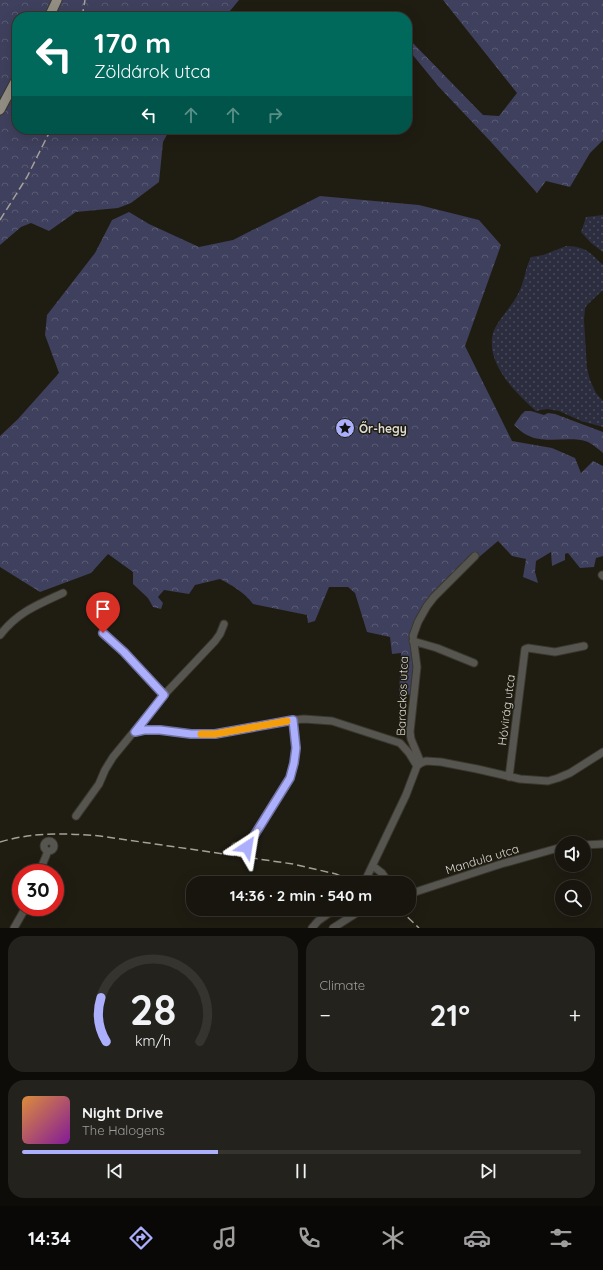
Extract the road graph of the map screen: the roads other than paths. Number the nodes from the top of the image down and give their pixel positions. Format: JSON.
{"nodes":[{"id":1,"x":57,"y":0,"type":"edge"},
{"id":2,"x":51,"y":12,"type":"edge"},
{"id":3,"x":12,"y":87,"type":"edge"},
{"id":4,"x":0,"y":110,"type":"edge"},
{"id":5,"x":475,"y":556,"type":"dead end"},
{"id":6,"x":63,"y":593,"type":"dead end"},
{"id":7,"x":224,"y":624,"type":"dead end"},
{"id":8,"x":102,"y":633,"type":"dead end"},
{"id":9,"x":0,"y":635,"type":"edge"},
{"id":10,"x":413,"y":641,"type":"junction"},
{"id":11,"x":584,"y":646,"type":"dead end"},
{"id":12,"x":474,"y":663,"type":"dead end"},
{"id":13,"x":164,"y":695,"type":"junction"},
{"id":14,"x":293,"y":720,"type":"junction"},
{"id":15,"x":135,"y":732,"type":"junction"},
{"id":16,"x":603,"y":752,"type":"edge"},
{"id":17,"x":419,"y":764,"type":"junction"},
{"id":18,"x":509,"y":777,"type":"junction"},
{"id":19,"x":76,"y":816,"type":"dead end"},
{"id":20,"x":603,"y":844,"type":"edge"},
{"id":21,"x":591,"y":845,"type":"edge"},
{"id":22,"x":235,"y":846,"type":"dead end"},
{"id":23,"x":555,"y":849,"type":"edge"},
{"id":24,"x":48,"y":851,"type":"dead end"},
{"id":25,"x":43,"y":864,"type":"edge"},
{"id":26,"x":373,"y":866,"type":"junction"},
{"id":27,"x":368,"y":876,"type":"edge"},
{"id":28,"x":384,"y":876,"type":"edge"},
{"id":29,"x":416,"y":892,"type":"edge"},
{"id":30,"x":21,"y":916,"type":"edge"},
{"id":31,"x":325,"y":916,"type":"edge"},
{"id":32,"x":352,"y":916,"type":"edge"},
{"id":33,"x":14,"y":928,"type":"edge"},
{"id":34,"x":312,"y":928,"type":"edge"},
{"id":35,"x":333,"y":928,"type":"edge"}],
"edges":[{"from":1,"to":2,"type":"main road"},
{"from":3,"to":4,"type":"main road"},
{"from":5,"to":10,"type":"street","name":"Barackos utca"},
{"from":6,"to":9,"type":"street"},
{"from":7,"to":13,"type":"street"},
{"from":8,"to":13,"type":"street"},
{"from":10,"to":12,"type":"street"},
{"from":10,"to":17,"type":"street","name":"Barackos utca"},
{"from":11,"to":18,"type":"street","name":"Hóvirág utca"},
{"from":13,"to":15,"type":"street"},
{"from":14,"to":15,"type":"street"},
{"from":14,"to":17,"type":"street","name":"Barackos utca"},
{"from":14,"to":22,"type":"street"},
{"from":15,"to":19,"type":"street"},
{"from":16,"to":18,"type":"street"},
{"from":17,"to":18,"type":"street"},
{"from":17,"to":26,"type":"street"},
{"from":20,"to":21,"type":"street"},
{"from":23,"to":29,"type":"street","name":"Mandula utca"},
{"from":24,"to":25,"type":"street"},
{"from":26,"to":27,"type":"street"},
{"from":26,"to":28,"type":"street"},
{"from":30,"to":33,"type":"street"},
{"from":31,"to":34,"type":"street"},
{"from":32,"to":35,"type":"street"}]}
